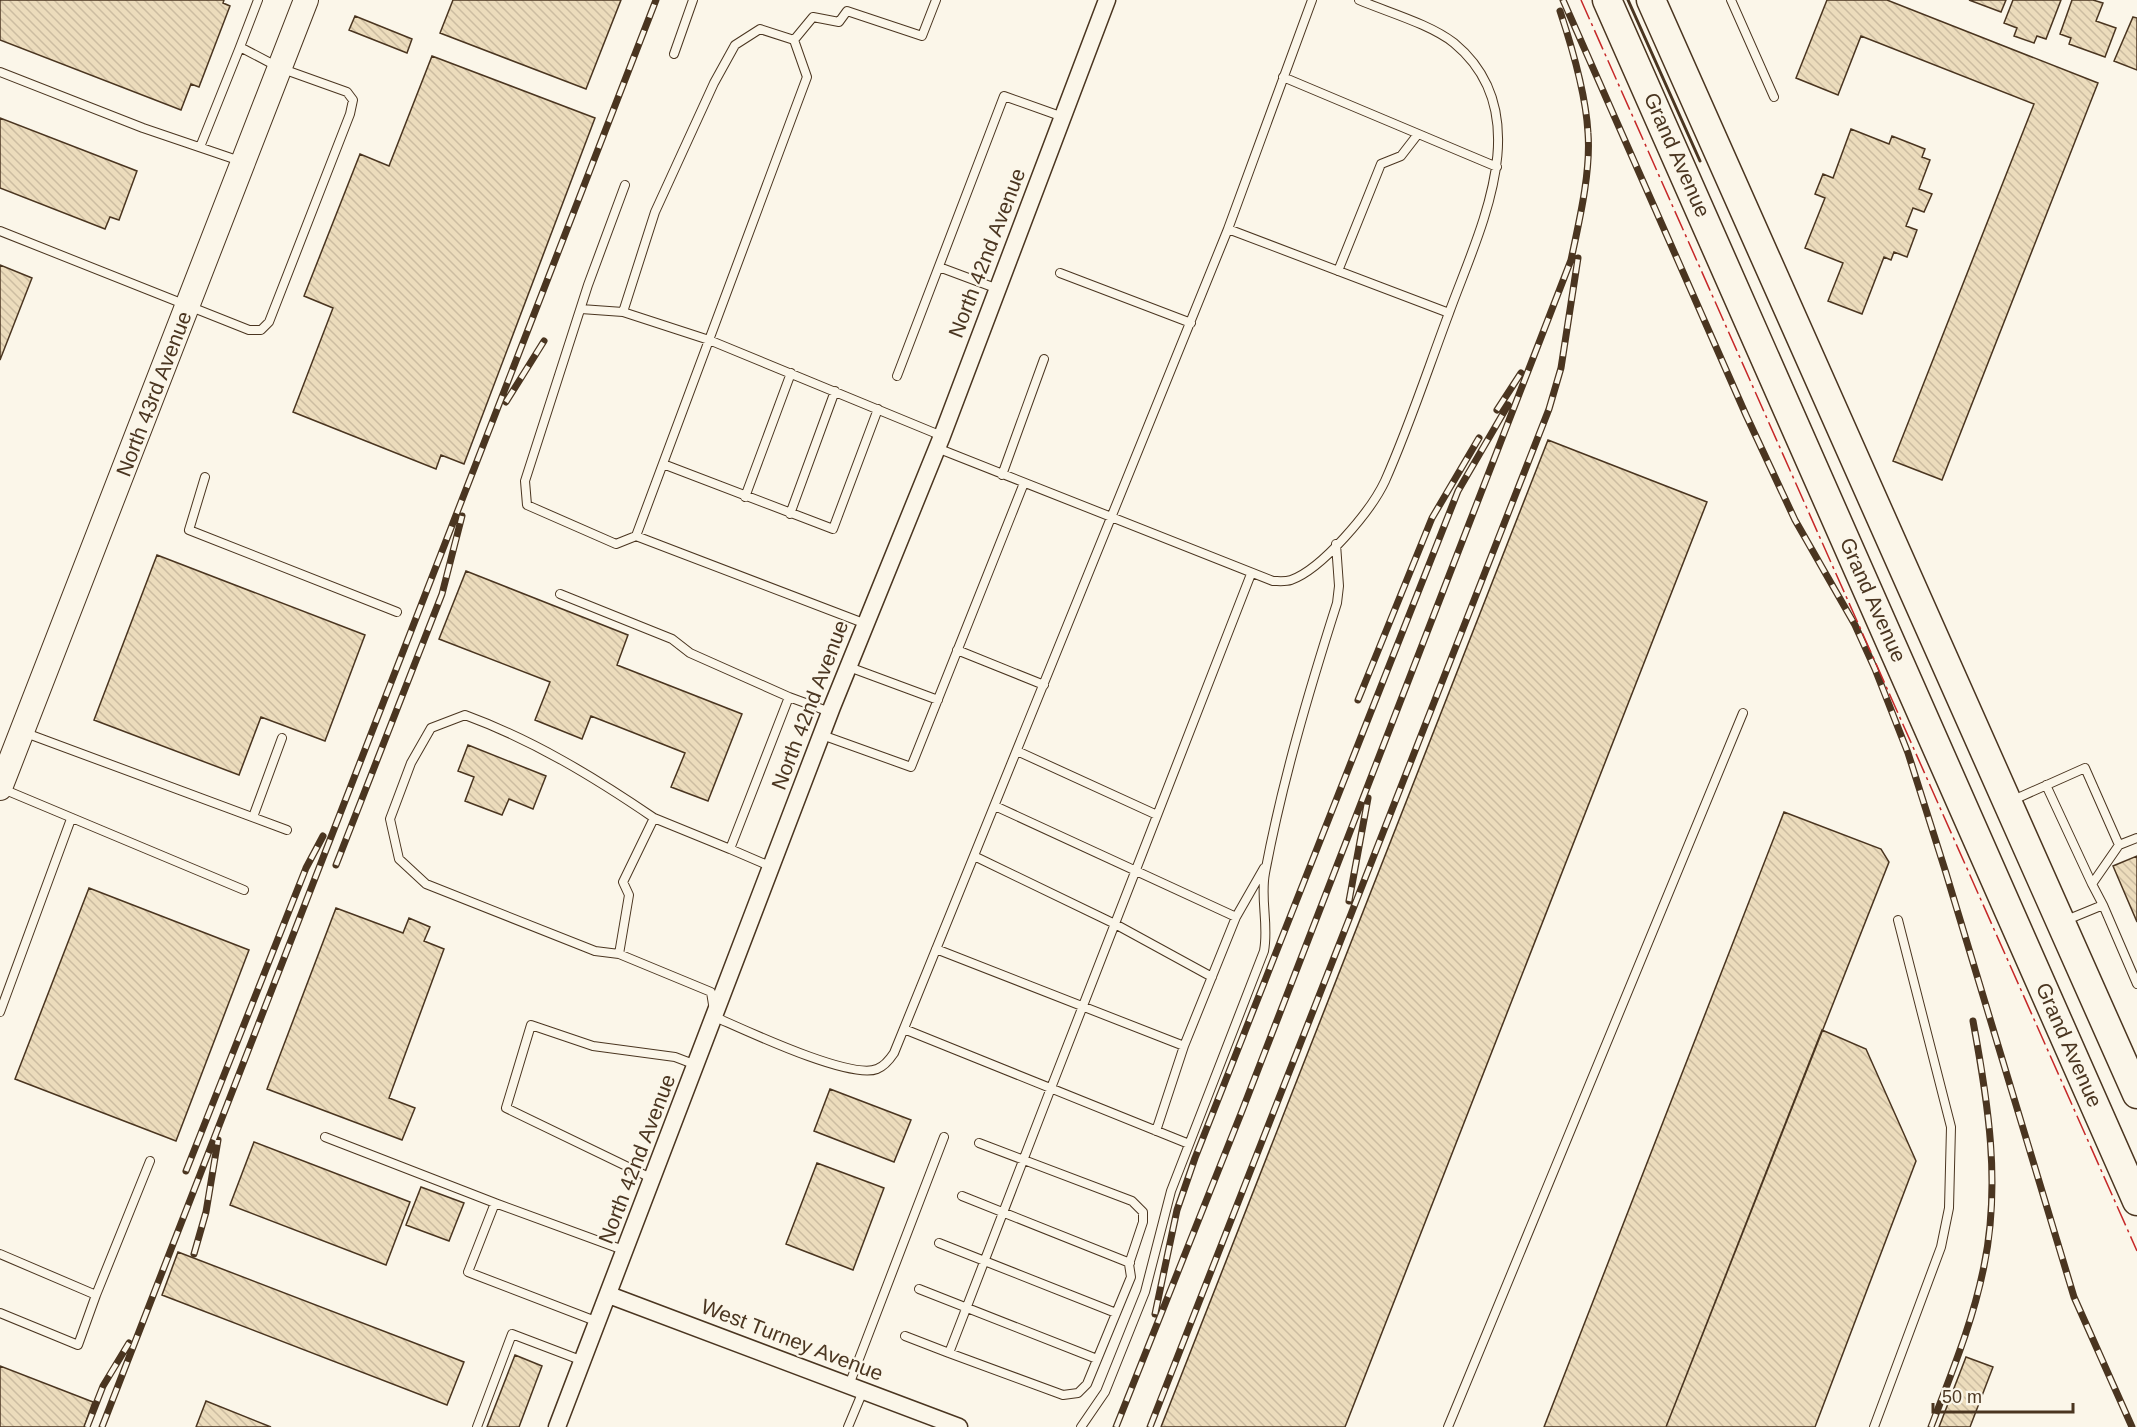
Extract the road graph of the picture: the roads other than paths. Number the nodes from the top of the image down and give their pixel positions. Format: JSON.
{"nodes":[{"id":1,"x":258,"y":0,"type":"edge"},
{"id":2,"x":306,"y":0,"type":"edge"},
{"id":3,"x":693,"y":0,"type":"edge"},
{"id":4,"x":936,"y":0,"type":"edge"},
{"id":5,"x":1107,"y":0,"type":"edge"},
{"id":6,"x":1312,"y":0,"type":"edge"},
{"id":7,"x":1359,"y":0,"type":"edge"},
{"id":8,"x":1607,"y":0,"type":"edge"},
{"id":9,"x":1651,"y":0,"type":"edge"},
{"id":10,"x":1731,"y":0,"type":"edge"},
{"id":11,"x":794,"y":40,"type":"junction"},
{"id":12,"x":240,"y":47,"type":"junction"},
{"id":13,"x":674,"y":54,"type":"dead end"},
{"id":14,"x":280,"y":68,"type":"junction"},
{"id":15,"x":0,"y":72,"type":"edge"},
{"id":16,"x":1283,"y":78,"type":"junction"},
{"id":17,"x":1774,"y":97,"type":"dead end"},
{"id":18,"x":1063,"y":117,"type":"junction"},
{"id":19,"x":1418,"y":134,"type":"junction"},
{"id":20,"x":200,"y":147,"type":"junction"},
{"id":21,"x":243,"y":162,"type":"junction"},
{"id":22,"x":1497,"y":167,"type":"junction"},
{"id":23,"x":626,"y":185,"type":"dead end"},
{"id":24,"x":1228,"y":229,"type":"junction"},
{"id":25,"x":0,"y":231,"type":"edge"},
{"id":26,"x":939,"y":267,"type":"junction"},
{"id":27,"x":1338,"y":271,"type":"junction"},
{"id":28,"x":1060,"y":273,"type":"dead end"},
{"id":29,"x":998,"y":289,"type":"junction"},
{"id":30,"x":188,"y":304,"type":"junction"},
{"id":31,"x":581,"y":309,"type":"junction"},
{"id":32,"x":623,"y":312,"type":"junction"},
{"id":33,"x":1449,"y":313,"type":"junction"},
{"id":34,"x":1191,"y":323,"type":"junction"},
{"id":35,"x":709,"y":340,"type":"junction"},
{"id":36,"x":1044,"y":359,"type":"dead end"},
{"id":37,"x":791,"y":373,"type":"junction"},
{"id":38,"x":897,"y":376,"type":"dead end"},
{"id":39,"x":835,"y":391,"type":"junction"},
{"id":40,"x":878,"y":409,"type":"junction"},
{"id":41,"x":940,"y":442,"type":"junction"},
{"id":42,"x":663,"y":464,"type":"junction"},
{"id":43,"x":1002,"y":475,"type":"junction"},
{"id":44,"x":205,"y":477,"type":"dead end"},
{"id":45,"x":1024,"y":483,"type":"junction"},
{"id":46,"x":745,"y":497,"type":"junction"},
{"id":47,"x":789,"y":514,"type":"junction"},
{"id":48,"x":1113,"y":519,"type":"junction"},
{"id":49,"x":636,"y":536,"type":"junction"},
{"id":50,"x":1336,"y":544,"type":"junction"},
{"id":51,"x":1251,"y":574,"type":"junction"},
{"id":52,"x":560,"y":594,"type":"dead end"},
{"id":53,"x":397,"y":612,"type":"dead end"},
{"id":54,"x":866,"y":624,"type":"junction"},
{"id":55,"x":957,"y":650,"type":"junction"},
{"id":56,"x":849,"y":667,"type":"junction"},
{"id":57,"x":1044,"y":685,"type":"junction"},
{"id":58,"x":789,"y":697,"type":"junction"},
{"id":59,"x":938,"y":700,"type":"junction"},
{"id":60,"x":830,"y":712,"type":"junction"},
{"id":61,"x":1743,"y":712,"type":"dead end"},
{"id":62,"x":22,"y":732,"type":"junction"},
{"id":63,"x":822,"y":735,"type":"junction"},
{"id":64,"x":282,"y":738,"type":"dead end"},
{"id":65,"x":1017,"y":751,"type":"junction"},
{"id":66,"x":2046,"y":785,"type":"junction"},
{"id":67,"x":0,"y":788,"type":"edge"},
{"id":68,"x":2007,"y":802,"type":"junction"},
{"id":69,"x":995,"y":806,"type":"junction"},
{"id":70,"x":1157,"y":815,"type":"junction"},
{"id":71,"x":253,"y":817,"type":"junction"},
{"id":72,"x":654,"y":818,"type":"junction"},
{"id":73,"x":71,"y":819,"type":"junction"},
{"id":74,"x":287,"y":830,"type":"dead end"},
{"id":75,"x":2137,"y":838,"type":"edge"},
{"id":76,"x":2119,"y":845,"type":"junction"},
{"id":77,"x":730,"y":849,"type":"junction"},
{"id":78,"x":974,"y":856,"type":"junction"},
{"id":79,"x":1267,"y":863,"type":"junction"},
{"id":80,"x":772,"y":867,"type":"junction"},
{"id":81,"x":1136,"y":870,"type":"junction"},
{"id":82,"x":2092,"y":885,"type":"junction"},
{"id":83,"x":244,"y":890,"type":"dead end"},
{"id":84,"x":2103,"y":905,"type":"junction"},
{"id":85,"x":1236,"y":917,"type":"junction"},
{"id":86,"x":1898,"y":920,"type":"dead end"},
{"id":87,"x":2061,"y":923,"type":"junction"},
{"id":88,"x":1115,"y":924,"type":"junction"},
{"id":89,"x":936,"y":949,"type":"junction"},
{"id":90,"x":619,"y":954,"type":"junction"},
{"id":91,"x":1212,"y":977,"type":"junction"},
{"id":92,"x":2137,"y":984,"type":"edge"},
{"id":93,"x":1083,"y":1007,"type":"junction"},
{"id":94,"x":0,"y":1012,"type":"edge"},
{"id":95,"x":715,"y":1017,"type":"junction"},
{"id":96,"x":904,"y":1029,"type":"junction"},
{"id":97,"x":1184,"y":1046,"type":"junction"},
{"id":98,"x":697,"y":1065,"type":"junction"},
{"id":99,"x":1051,"y":1088,"type":"junction"},
{"id":100,"x":2137,"y":1094,"type":"edge"},
{"id":101,"x":1155,"y":1131,"type":"junction"},
{"id":102,"x":325,"y":1137,"type":"dead end"},
{"id":103,"x":944,"y":1137,"type":"dead end"},
{"id":104,"x":979,"y":1143,"type":"dead end"},
{"id":105,"x":1189,"y":1144,"type":"junction"},
{"id":106,"x":1023,"y":1160,"type":"junction"},
{"id":107,"x":150,"y":1161,"type":"dead end"},
{"id":108,"x":653,"y":1179,"type":"junction"},
{"id":109,"x":962,"y":1197,"type":"dead end"},
{"id":110,"x":2137,"y":1201,"type":"edge"},
{"id":111,"x":495,"y":1203,"type":"junction"},
{"id":112,"x":1003,"y":1213,"type":"junction"},
{"id":113,"x":939,"y":1242,"type":"dead end"},
{"id":114,"x":626,"y":1251,"type":"junction"},
{"id":115,"x":0,"y":1254,"type":"edge"},
{"id":116,"x":984,"y":1261,"type":"junction"},
{"id":117,"x":1130,"y":1263,"type":"junction"},
{"id":118,"x":919,"y":1290,"type":"dead end"},
{"id":119,"x":96,"y":1295,"type":"junction"},
{"id":120,"x":609,"y":1295,"type":"junction"},
{"id":121,"x":966,"y":1309,"type":"junction"},
{"id":122,"x":0,"y":1313,"type":"edge"},
{"id":123,"x":1116,"y":1313,"type":"junction"},
{"id":124,"x":598,"y":1322,"type":"junction"},
{"id":125,"x":905,"y":1336,"type":"dead end"},
{"id":126,"x":949,"y":1353,"type":"junction"},
{"id":127,"x":1098,"y":1359,"type":"junction"},
{"id":128,"x":584,"y":1361,"type":"junction"},
{"id":129,"x":856,"y":1388,"type":"junction"},
{"id":130,"x":477,"y":1427,"type":"edge"},
{"id":131,"x":557,"y":1427,"type":"edge"},
{"id":132,"x":848,"y":1427,"type":"edge"},
{"id":133,"x":959,"y":1427,"type":"edge"},
{"id":134,"x":1081,"y":1427,"type":"edge"},
{"id":135,"x":1448,"y":1427,"type":"edge"},
{"id":136,"x":1874,"y":1427,"type":"edge"}],
"edges":[{"from":1,"to":12,"type":"lane"},
{"from":2,"to":14,"type":"main road","name":"North 43rd Avenue"},
{"from":3,"to":13,"type":"lane"},
{"from":4,"to":11,"type":"lane"},
{"from":5,"to":18,"type":"street","name":"North 42nd Avenue"},
{"from":6,"to":16,"type":"lane"},
{"from":7,"to":22,"type":"lane"},
{"from":8,"to":110,"type":"highway","name":"Grand Avenue"},
{"from":9,"to":68,"type":"highway","name":"Grand Avenue"},
{"from":10,"to":17,"type":"lane"},
{"from":11,"to":32,"type":"lane"},
{"from":11,"to":35,"type":"lane"},
{"from":12,"to":14,"type":"lane"},
{"from":12,"to":20,"type":"lane"},
{"from":14,"to":21,"type":"main road","name":"North 43rd Avenue"},
{"from":14,"to":30,"type":"lane"},
{"from":15,"to":20,"type":"lane"},
{"from":16,"to":19,"type":"lane"},
{"from":16,"to":24,"type":"lane"},
{"from":18,"to":26,"type":"lane"},
{"from":18,"to":29,"type":"street","name":"North 42nd Avenue"},
{"from":19,"to":22,"type":"lane"},
{"from":19,"to":27,"type":"lane"},
{"from":20,"to":21,"type":"lane"},
{"from":21,"to":30,"type":"main road","name":"North 43rd Avenue"},
{"from":22,"to":33,"type":"lane"},
{"from":23,"to":31,"type":"lane"},
{"from":24,"to":27,"type":"lane"},
{"from":24,"to":34,"type":"lane"},
{"from":25,"to":30,"type":"lane"},
{"from":26,"to":29,"type":"lane"},
{"from":26,"to":38,"type":"lane"},
{"from":27,"to":33,"type":"lane"},
{"from":28,"to":34,"type":"lane"},
{"from":29,"to":41,"type":"street","name":"North 42nd Avenue"},
{"from":30,"to":62,"type":"main road","name":"North 43rd Avenue"},
{"from":31,"to":32,"type":"lane"},
{"from":31,"to":49,"type":"lane"},
{"from":32,"to":35,"type":"lane"},
{"from":33,"to":50,"type":"lane"},
{"from":34,"to":48,"type":"lane"},
{"from":35,"to":37,"type":"lane"},
{"from":35,"to":42,"type":"lane"},
{"from":36,"to":43,"type":"lane"},
{"from":37,"to":39,"type":"lane"},
{"from":37,"to":46,"type":"lane"},
{"from":39,"to":40,"type":"lane"},
{"from":39,"to":47,"type":"lane"},
{"from":40,"to":41,"type":"lane"},
{"from":40,"to":47,"type":"lane"},
{"from":41,"to":43,"type":"lane"},
{"from":41,"to":54,"type":"street","name":"North 42nd Avenue"},
{"from":42,"to":46,"type":"lane"},
{"from":42,"to":49,"type":"lane"},
{"from":43,"to":45,"type":"lane"},
{"from":44,"to":53,"type":"lane"},
{"from":45,"to":48,"type":"lane"},
{"from":45,"to":55,"type":"lane"},
{"from":46,"to":47,"type":"lane"},
{"from":48,"to":51,"type":"lane"},
{"from":48,"to":57,"type":"lane"},
{"from":49,"to":54,"type":"lane"},
{"from":50,"to":51,"type":"lane"},
{"from":50,"to":79,"type":"lane"},
{"from":51,"to":70,"type":"lane"},
{"from":52,"to":58,"type":"lane"},
{"from":54,"to":56,"type":"street","name":"North 42nd Avenue"},
{"from":55,"to":57,"type":"lane"},
{"from":55,"to":59,"type":"lane"},
{"from":56,"to":59,"type":"lane"},
{"from":56,"to":60,"type":"street","name":"North 42nd Avenue"},
{"from":57,"to":65,"type":"lane"},
{"from":58,"to":60,"type":"lane"},
{"from":58,"to":77,"type":"lane"},
{"from":59,"to":63,"type":"lane"},
{"from":60,"to":63,"type":"street","name":"North 42nd Avenue"},
{"from":61,"to":135,"type":"lane"},
{"from":62,"to":67,"type":"main road","name":"North 43rd Avenue"},
{"from":62,"to":71,"type":"lane"},
{"from":63,"to":80,"type":"street","name":"North 42nd Avenue"},
{"from":64,"to":71,"type":"lane"},
{"from":65,"to":69,"type":"lane"},
{"from":65,"to":70,"type":"lane"},
{"from":66,"to":68,"type":"lane"},
{"from":66,"to":76,"type":"lane"},
{"from":66,"to":82,"type":"lane"},
{"from":67,"to":73,"type":"lane"},
{"from":68,"to":87,"type":"highway","name":"Grand Avenue"},
{"from":69,"to":78,"type":"lane"},
{"from":69,"to":81,"type":"lane"},
{"from":70,"to":81,"type":"lane"},
{"from":71,"to":74,"type":"lane"},
{"from":72,"to":77,"type":"lane"},
{"from":72,"to":90,"type":"lane"},
{"from":72,"to":90,"type":"lane"},
{"from":73,"to":83,"type":"lane"},
{"from":73,"to":94,"type":"lane"},
{"from":75,"to":76,"type":"lane"},
{"from":76,"to":82,"type":"lane"},
{"from":77,"to":80,"type":"lane"},
{"from":78,"to":88,"type":"lane"},
{"from":78,"to":89,"type":"lane"},
{"from":79,"to":85,"type":"lane"},
{"from":79,"to":105,"type":"lane"},
{"from":80,"to":95,"type":"street","name":"North 42nd Avenue"},
{"from":81,"to":85,"type":"lane"},
{"from":81,"to":88,"type":"lane"},
{"from":82,"to":84,"type":"lane"},
{"from":84,"to":87,"type":"lane"},
{"from":84,"to":92,"type":"lane"},
{"from":85,"to":91,"type":"lane"},
{"from":86,"to":136,"type":"lane"},
{"from":87,"to":100,"type":"highway","name":"Grand Avenue"},
{"from":88,"to":91,"type":"lane"},
{"from":88,"to":93,"type":"lane"},
{"from":89,"to":93,"type":"lane"},
{"from":89,"to":96,"type":"lane"},
{"from":90,"to":95,"type":"lane"},
{"from":91,"to":97,"type":"lane"},
{"from":93,"to":97,"type":"lane"},
{"from":93,"to":99,"type":"lane"},
{"from":95,"to":96,"type":"lane"},
{"from":95,"to":98,"type":"street","name":"North 42nd Avenue"},
{"from":96,"to":99,"type":"lane"},
{"from":97,"to":101,"type":"lane"},
{"from":98,"to":108,"type":"street","name":"North 42nd Avenue"},
{"from":98,"to":108,"type":"lane"},
{"from":99,"to":101,"type":"lane"},
{"from":99,"to":106,"type":"lane"},
{"from":101,"to":105,"type":"lane"},
{"from":102,"to":111,"type":"lane"},
{"from":103,"to":129,"type":"lane"},
{"from":104,"to":106,"type":"lane"},
{"from":105,"to":134,"type":"lane"},
{"from":106,"to":112,"type":"lane"},
{"from":106,"to":117,"type":"lane"},
{"from":107,"to":119,"type":"lane"},
{"from":108,"to":114,"type":"street","name":"North 42nd Avenue"},
{"from":109,"to":112,"type":"lane"},
{"from":111,"to":114,"type":"lane"},
{"from":111,"to":124,"type":"lane"},
{"from":112,"to":116,"type":"lane"},
{"from":112,"to":117,"type":"lane"},
{"from":113,"to":116,"type":"lane"},
{"from":114,"to":120,"type":"street","name":"North 42nd Avenue"},
{"from":115,"to":119,"type":"lane"},
{"from":116,"to":121,"type":"lane"},
{"from":116,"to":123,"type":"lane"},
{"from":117,"to":123,"type":"lane"},
{"from":118,"to":121,"type":"lane"},
{"from":119,"to":122,"type":"lane"},
{"from":120,"to":124,"type":"street","name":"North 42nd Avenue"},
{"from":120,"to":129,"type":"street","name":"West Turney Avenue"},
{"from":121,"to":126,"type":"lane"},
{"from":121,"to":127,"type":"lane"},
{"from":123,"to":127,"type":"lane"},
{"from":124,"to":128,"type":"street","name":"North 42nd Avenue"},
{"from":125,"to":126,"type":"lane"},
{"from":126,"to":127,"type":"lane"},
{"from":128,"to":130,"type":"lane"},
{"from":128,"to":131,"type":"street","name":"North 42nd Avenue"},
{"from":129,"to":132,"type":"lane"},
{"from":129,"to":133,"type":"street","name":"West Turney Avenue"}]}
